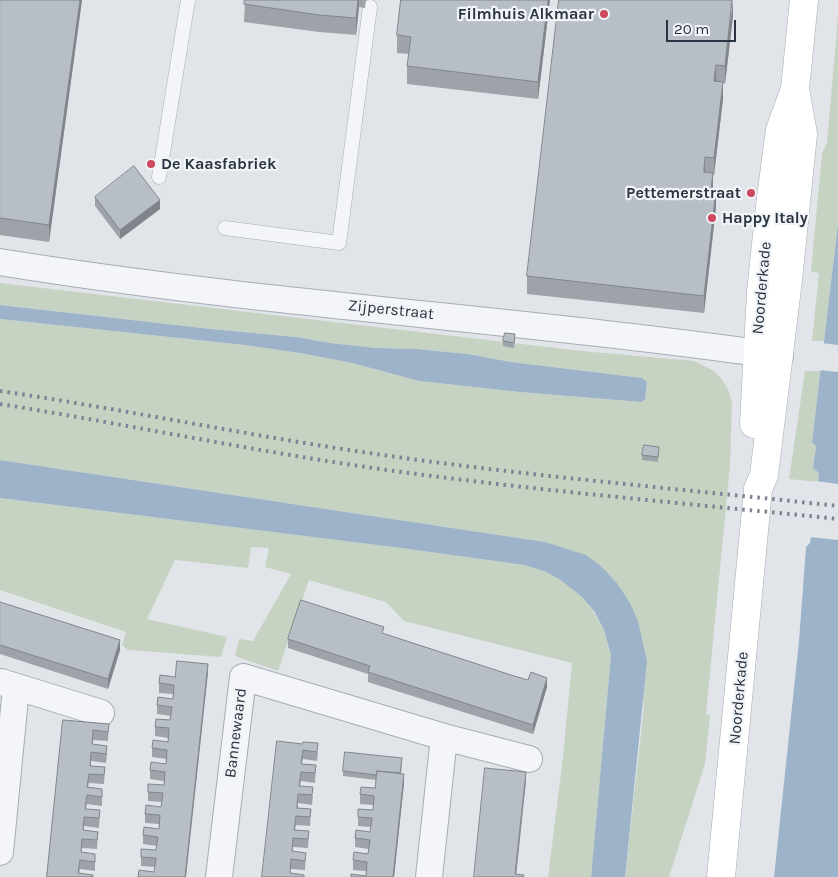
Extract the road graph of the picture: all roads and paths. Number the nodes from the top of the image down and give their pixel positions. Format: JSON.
{"nodes":[{"id":1,"x":188,"y":0,"type":"edge"},
{"id":2,"x":804,"y":0,"type":"edge"},
{"id":3,"x":370,"y":7,"type":"dead end"},
{"id":4,"x":160,"y":176,"type":"dead end"},
{"id":5,"x":225,"y":228,"type":"dead end"},
{"id":6,"x":0,"y":262,"type":"edge"},
{"id":7,"x":773,"y":355,"type":"junction"},
{"id":8,"x":8,"y":685,"type":"edge"},
{"id":9,"x":101,"y":713,"type":"dead end"},
{"id":10,"x":444,"y":737,"type":"junction"},
{"id":11,"x":529,"y":760,"type":"dead end"},
{"id":12,"x":0,"y":852,"type":"edge"},
{"id":13,"x":219,"y":877,"type":"edge"},
{"id":14,"x":429,"y":877,"type":"edge"},
{"id":15,"x":721,"y":877,"type":"edge"}],
"edges":[{"from":1,"to":4,"type":"lane"},
{"from":2,"to":7,"type":"main road","name":"Noorderkade"},
{"from":3,"to":5,"type":"lane"},
{"from":6,"to":7,"type":"street","name":"Zijperstraat"},
{"from":7,"to":15,"type":"main road","name":"Noorderkade"},
{"from":8,"to":9,"type":"street"},
{"from":8,"to":12,"type":"street"},
{"from":10,"to":11,"type":"street","name":"Bannewaard"},
{"from":10,"to":13,"type":"street","name":"Bannewaard"},
{"from":10,"to":14,"type":"street"}]}
